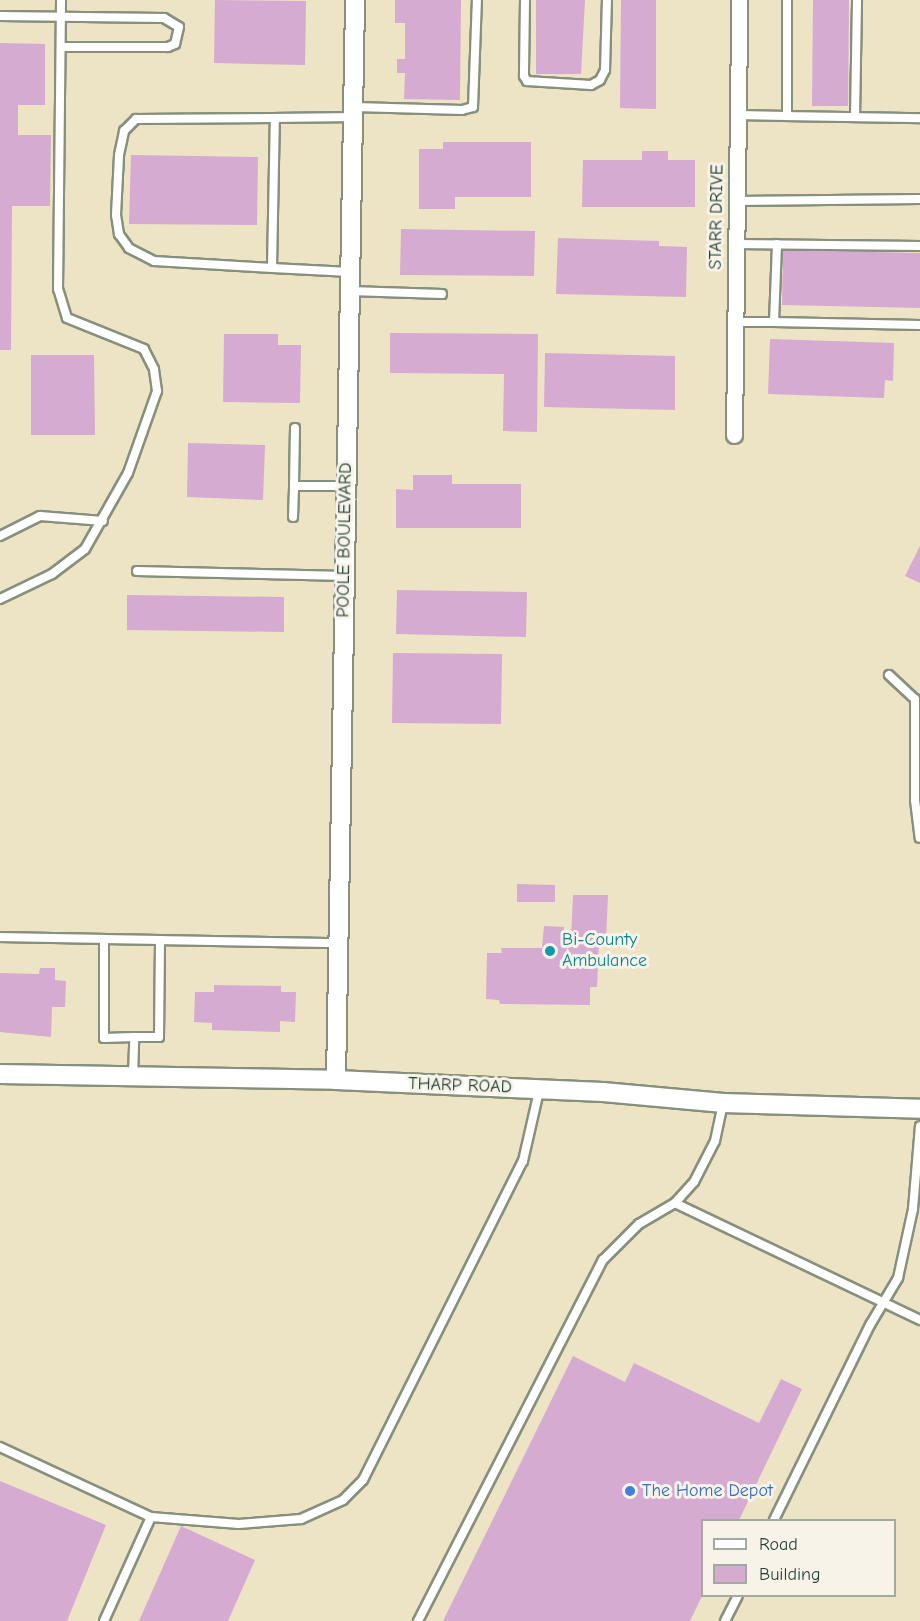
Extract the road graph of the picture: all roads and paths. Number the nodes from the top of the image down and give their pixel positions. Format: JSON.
{"nodes":[{"id":1,"x":62,"y":0,"type":"edge"},
{"id":2,"x":355,"y":0,"type":"edge"},
{"id":3,"x":477,"y":0,"type":"edge"},
{"id":4,"x":525,"y":0,"type":"edge"},
{"id":5,"x":607,"y":0,"type":"edge"},
{"id":6,"x":739,"y":0,"type":"edge"},
{"id":7,"x":787,"y":0,"type":"edge"},
{"id":8,"x":857,"y":0,"type":"edge"},
{"id":9,"x":0,"y":16,"type":"edge"},
{"id":10,"x":61,"y":16,"type":"junction"},
{"id":11,"x":61,"y":47,"type":"junction"},
{"id":12,"x":353,"y":112,"type":"junction"},
{"id":13,"x":738,"y":115,"type":"junction"},
{"id":14,"x":787,"y":116,"type":"junction"},
{"id":15,"x":855,"y":117,"type":"junction"},
{"id":16,"x":274,"y":118,"type":"junction"},
{"id":17,"x":920,"y":118,"type":"edge"},
{"id":18,"x":920,"y":199,"type":"edge"},
{"id":19,"x":737,"y":201,"type":"junction"},
{"id":20,"x":736,"y":244,"type":"junction"},
{"id":21,"x":777,"y":244,"type":"junction"},
{"id":22,"x":920,"y":246,"type":"edge"},
{"id":23,"x":272,"y":268,"type":"junction"},
{"id":24,"x":350,"y":272,"type":"junction"},
{"id":25,"x":350,"y":291,"type":"junction"},
{"id":26,"x":442,"y":294,"type":"dead end"},
{"id":27,"x":736,"y":322,"type":"junction"},
{"id":28,"x":774,"y":322,"type":"junction"},
{"id":29,"x":920,"y":325,"type":"edge"},
{"id":30,"x":295,"y":428,"type":"dead end"},
{"id":31,"x":734,"y":435,"type":"dead end"},
{"id":32,"x":294,"y":486,"type":"junction"},
{"id":33,"x":346,"y":486,"type":"junction"},
{"id":34,"x":293,"y":517,"type":"dead end"},
{"id":35,"x":103,"y":521,"type":"junction"},
{"id":36,"x":0,"y":536,"type":"edge"},
{"id":37,"x":137,"y":571,"type":"dead end"},
{"id":38,"x":345,"y":576,"type":"junction"},
{"id":39,"x":0,"y":598,"type":"edge"},
{"id":40,"x":889,"y":675,"type":"dead end"},
{"id":41,"x":920,"y":838,"type":"edge"},
{"id":42,"x":0,"y":937,"type":"edge"},
{"id":43,"x":104,"y":939,"type":"junction"},
{"id":44,"x":160,"y":940,"type":"junction"},
{"id":45,"x":338,"y":943,"type":"junction"},
{"id":46,"x":134,"y":1037,"type":"junction"},
{"id":47,"x":0,"y":1074,"type":"edge"},
{"id":48,"x":133,"y":1076,"type":"junction"},
{"id":49,"x":336,"y":1080,"type":"junction"},
{"id":50,"x":539,"y":1089,"type":"junction"},
{"id":51,"x":723,"y":1103,"type":"junction"},
{"id":52,"x":920,"y":1109,"type":"edge"},
{"id":53,"x":920,"y":1126,"type":"edge"},
{"id":54,"x":675,"y":1203,"type":"junction"},
{"id":55,"x":885,"y":1303,"type":"junction"},
{"id":56,"x":920,"y":1320,"type":"edge"},
{"id":57,"x":0,"y":1447,"type":"edge"},
{"id":58,"x":151,"y":1517,"type":"junction"},
{"id":59,"x":775,"y":1519,"type":"edge"},
{"id":60,"x":737,"y":1597,"type":"edge"},
{"id":61,"x":104,"y":1621,"type":"edge"},
{"id":62,"x":418,"y":1621,"type":"edge"},
{"id":63,"x":725,"y":1621,"type":"edge"}],
"edges":[{"from":1,"to":10,"type":"lane"},
{"from":2,"to":12,"type":"street","name":"POOLE BOULEVARD"},
{"from":3,"to":12,"type":"lane"},
{"from":4,"to":5,"type":"lane"},
{"from":6,"to":13,"type":"street","name":"STARR DRIVE"},
{"from":7,"to":14,"type":"lane"},
{"from":8,"to":15,"type":"lane"},
{"from":9,"to":10,"type":"lane"},
{"from":10,"to":11,"type":"lane"},
{"from":10,"to":11,"type":"lane"},
{"from":11,"to":35,"type":"lane"},
{"from":12,"to":16,"type":"lane"},
{"from":12,"to":24,"type":"street","name":"POOLE BOULEVARD"},
{"from":13,"to":14,"type":"lane"},
{"from":13,"to":19,"type":"street","name":"STARR DRIVE"},
{"from":14,"to":15,"type":"lane"},
{"from":15,"to":17,"type":"lane"},
{"from":16,"to":23,"type":"lane"},
{"from":16,"to":23,"type":"lane"},
{"from":18,"to":19,"type":"lane"},
{"from":19,"to":20,"type":"street","name":"STARR DRIVE"},
{"from":20,"to":21,"type":"lane"},
{"from":20,"to":27,"type":"street","name":"STARR DRIVE"},
{"from":21,"to":22,"type":"lane"},
{"from":21,"to":28,"type":"lane"},
{"from":23,"to":24,"type":"lane"},
{"from":24,"to":25,"type":"street","name":"POOLE BOULEVARD"},
{"from":25,"to":26,"type":"lane"},
{"from":25,"to":33,"type":"street","name":"POOLE BOULEVARD"},
{"from":27,"to":28,"type":"lane"},
{"from":27,"to":31,"type":"street","name":"STARR DRIVE"},
{"from":28,"to":29,"type":"lane"},
{"from":30,"to":32,"type":"lane"},
{"from":32,"to":33,"type":"lane"},
{"from":32,"to":34,"type":"lane"},
{"from":33,"to":38,"type":"street","name":"POOLE BOULEVARD"},
{"from":35,"to":36,"type":"lane"},
{"from":35,"to":39,"type":"lane"},
{"from":37,"to":38,"type":"lane"},
{"from":38,"to":45,"type":"street","name":"POOLE BOULEVARD"},
{"from":40,"to":41,"type":"lane"},
{"from":42,"to":43,"type":"lane"},
{"from":43,"to":44,"type":"lane"},
{"from":43,"to":46,"type":"lane"},
{"from":44,"to":45,"type":"lane"},
{"from":44,"to":46,"type":"lane"},
{"from":45,"to":49,"type":"street","name":"POOLE BOULEVARD"},
{"from":46,"to":48,"type":"lane"},
{"from":47,"to":48,"type":"street","name":"THARP ROAD"},
{"from":48,"to":49,"type":"street","name":"THARP ROAD"},
{"from":49,"to":50,"type":"street","name":"THARP ROAD"},
{"from":50,"to":51,"type":"street","name":"THARP ROAD"},
{"from":50,"to":58,"type":"lane"},
{"from":51,"to":52,"type":"street","name":"THARP ROAD"},
{"from":51,"to":54,"type":"lane"},
{"from":53,"to":55,"type":"lane"},
{"from":54,"to":55,"type":"lane"},
{"from":54,"to":62,"type":"lane"},
{"from":55,"to":56,"type":"lane"},
{"from":55,"to":59,"type":"lane"},
{"from":57,"to":58,"type":"lane"},
{"from":58,"to":61,"type":"lane"},
{"from":60,"to":63,"type":"lane"}]}
